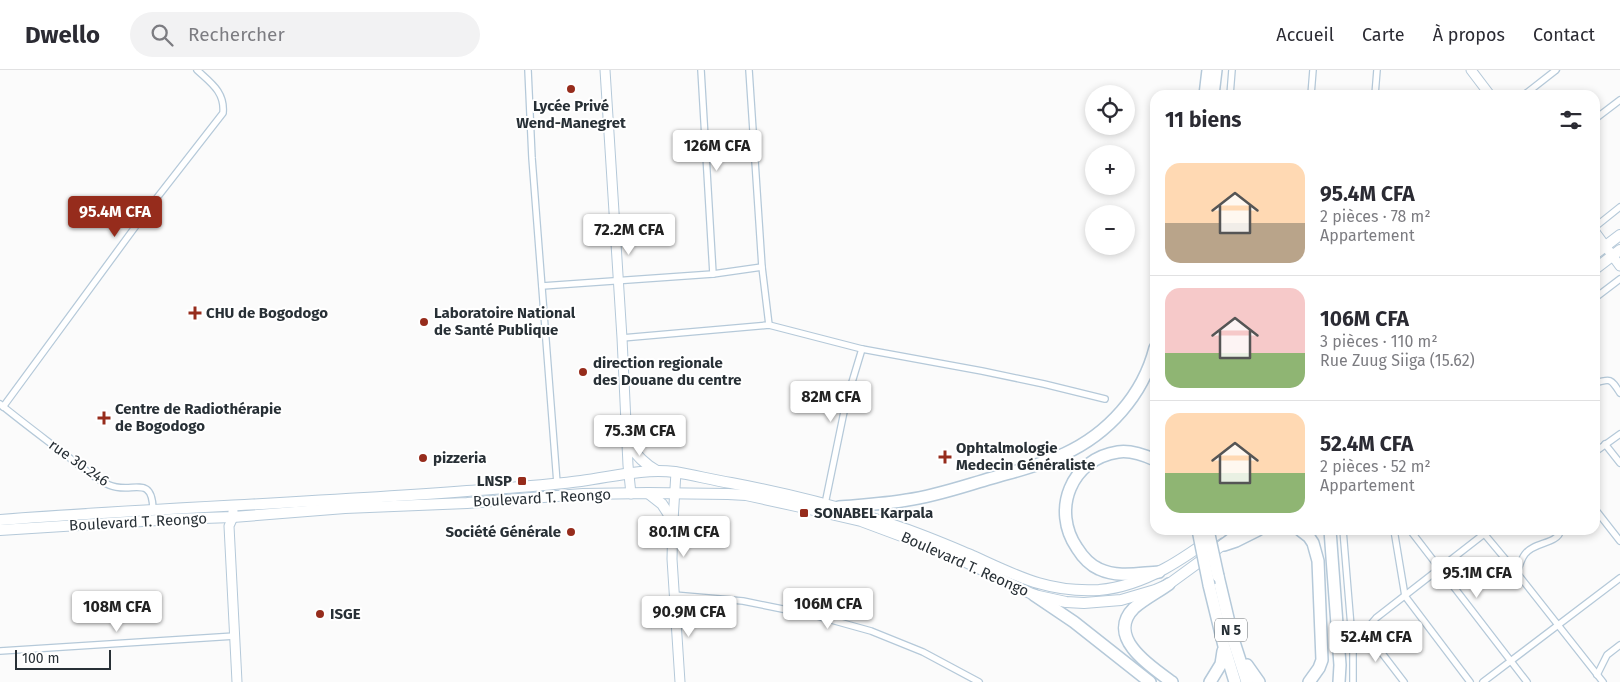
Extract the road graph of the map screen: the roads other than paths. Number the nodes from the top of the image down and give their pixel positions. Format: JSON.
{"nodes":[{"id":1,"x":197,"y":70,"type":"edge"},
{"id":2,"x":528,"y":70,"type":"edge"},
{"id":3,"x":606,"y":70,"type":"edge"},
{"id":4,"x":701,"y":70,"type":"edge"},
{"id":5,"x":749,"y":70,"type":"edge"},
{"id":6,"x":1208,"y":70,"type":"edge"},
{"id":7,"x":1216,"y":70,"type":"edge"},
{"id":8,"x":1232,"y":70,"type":"edge"},
{"id":9,"x":1313,"y":70,"type":"edge"},
{"id":10,"x":1377,"y":70,"type":"edge"},
{"id":11,"x":1472,"y":70,"type":"edge"},
{"id":12,"x":1556,"y":70,"type":"edge"},
{"id":13,"x":1205,"y":90,"type":"edge"},
{"id":14,"x":1214,"y":90,"type":"edge"},
{"id":15,"x":1230,"y":90,"type":"edge"},
{"id":16,"x":1311,"y":90,"type":"edge"},
{"id":17,"x":1376,"y":90,"type":"edge"},
{"id":18,"x":1486,"y":90,"type":"edge"},
{"id":19,"x":1530,"y":90,"type":"edge"},
{"id":20,"x":1620,"y":100,"type":"edge"},
{"id":21,"x":1600,"y":115,"type":"edge"},
{"id":22,"x":1620,"y":207,"type":"edge"},
{"id":23,"x":1600,"y":223,"type":"edge"},
{"id":24,"x":1620,"y":236,"type":"edge"},
{"id":25,"x":1600,"y":238,"type":"edge"},
{"id":26,"x":1606,"y":246,"type":"junction"},
{"id":27,"x":1600,"y":250,"type":"edge"},
{"id":28,"x":1616,"y":253,"type":"edge"},
{"id":29,"x":1600,"y":265,"type":"edge"},
{"id":30,"x":1620,"y":266,"type":"edge"},
{"id":31,"x":762,"y":267,"type":"junction"},
{"id":32,"x":713,"y":274,"type":"junction"},
{"id":33,"x":1620,"y":279,"type":"edge"},
{"id":34,"x":618,"y":282,"type":"junction"},
{"id":35,"x":542,"y":286,"type":"junction"},
{"id":36,"x":1600,"y":294,"type":"edge"},
{"id":37,"x":769,"y":325,"type":"junction"},
{"id":38,"x":622,"y":338,"type":"junction"},
{"id":39,"x":862,"y":349,"type":"junction"},
{"id":40,"x":1150,"y":363,"type":"edge"},
{"id":41,"x":1600,"y":381,"type":"edge"},
{"id":42,"x":1620,"y":393,"type":"edge"},
{"id":43,"x":1105,"y":399,"type":"dead end"},
{"id":44,"x":2,"y":406,"type":"edge"},
{"id":45,"x":1620,"y":434,"type":"edge"},
{"id":46,"x":628,"y":444,"type":"junction"},
{"id":47,"x":1606,"y":444,"type":"junction"},
{"id":48,"x":1600,"y":448,"type":"edge"},
{"id":49,"x":1150,"y":458,"type":"edge"},
{"id":50,"x":1620,"y":463,"type":"edge"},
{"id":51,"x":658,"y":471,"type":"junction"},
{"id":52,"x":676,"y":472,"type":"junction"},
{"id":53,"x":629,"y":473,"type":"junction"},
{"id":54,"x":556,"y":483,"type":"junction"},
{"id":55,"x":648,"y":493,"type":"junction"},
{"id":56,"x":675,"y":493,"type":"junction"},
{"id":57,"x":631,"y":494,"type":"junction"},
{"id":58,"x":825,"y":504,"type":"junction"},
{"id":59,"x":229,"y":505,"type":"junction"},
{"id":60,"x":839,"y":507,"type":"junction"},
{"id":61,"x":153,"y":509,"type":"junction"},
{"id":62,"x":1600,"y":515,"type":"edge"},
{"id":63,"x":0,"y":520,"type":"edge"},
{"id":64,"x":229,"y":521,"type":"junction"},
{"id":65,"x":673,"y":521,"type":"junction"},
{"id":66,"x":0,"y":530,"type":"edge"},
{"id":67,"x":1199,"y":535,"type":"edge"},
{"id":68,"x":1209,"y":535,"type":"edge"},
{"id":69,"x":1216,"y":535,"type":"edge"},
{"id":70,"x":1237,"y":535,"type":"edge"},
{"id":71,"x":1248,"y":535,"type":"edge"},
{"id":72,"x":1306,"y":535,"type":"edge"},
{"id":73,"x":1330,"y":535,"type":"edge"},
{"id":74,"x":1343,"y":535,"type":"edge"},
{"id":75,"x":1395,"y":535,"type":"edge"},
{"id":76,"x":1414,"y":535,"type":"edge"},
{"id":77,"x":1480,"y":535,"type":"edge"},
{"id":78,"x":1485,"y":535,"type":"edge"},
{"id":79,"x":1560,"y":535,"type":"edge"},
{"id":80,"x":1620,"y":541,"type":"edge"},
{"id":81,"x":1224,"y":545,"type":"junction"},
{"id":82,"x":1440,"y":569,"type":"junction"},
{"id":83,"x":1159,"y":572,"type":"junction"},
{"id":84,"x":1517,"y":573,"type":"junction"},
{"id":85,"x":1620,"y":578,"type":"edge"},
{"id":86,"x":1169,"y":584,"type":"junction"},
{"id":87,"x":1034,"y":595,"type":"junction"},
{"id":88,"x":674,"y":596,"type":"junction"},
{"id":89,"x":1405,"y":596,"type":"junction"},
{"id":90,"x":1558,"y":626,"type":"junction"},
{"id":91,"x":1365,"y":631,"type":"junction"},
{"id":92,"x":236,"y":636,"type":"junction"},
{"id":93,"x":1228,"y":643,"type":"junction"},
{"id":94,"x":1620,"y":646,"type":"edge"},
{"id":95,"x":0,"y":651,"type":"edge"},
{"id":96,"x":1354,"y":651,"type":"junction"},
{"id":97,"x":1511,"y":661,"type":"junction"},
{"id":98,"x":1597,"y":675,"type":"junction"},
{"id":99,"x":237,"y":682,"type":"edge"},
{"id":100,"x":680,"y":682,"type":"edge"},
{"id":101,"x":979,"y":682,"type":"edge"},
{"id":102,"x":1150,"y":682,"type":"edge"},
{"id":103,"x":1172,"y":682,"type":"edge"},
{"id":104,"x":1210,"y":682,"type":"edge"},
{"id":105,"x":1235,"y":682,"type":"edge"},
{"id":106,"x":1247,"y":682,"type":"edge"},
{"id":107,"x":1259,"y":682,"type":"edge"},
{"id":108,"x":1309,"y":682,"type":"edge"},
{"id":109,"x":1339,"y":682,"type":"edge"},
{"id":110,"x":1352,"y":682,"type":"edge"},
{"id":111,"x":1404,"y":682,"type":"edge"},
{"id":112,"x":1470,"y":682,"type":"edge"},
{"id":113,"x":1483,"y":682,"type":"edge"},
{"id":114,"x":1527,"y":682,"type":"edge"},
{"id":115,"x":1603,"y":682,"type":"edge"}],
"edges":[{"from":1,"to":44,"type":"street"},
{"from":2,"to":35,"type":"street"},
{"from":3,"to":34,"type":"street"},
{"from":4,"to":32,"type":"street"},
{"from":5,"to":31,"type":"street"},
{"from":6,"to":13,"type":"highway"},
{"from":7,"to":14,"type":"highway"},
{"from":8,"to":15,"type":"street"},
{"from":9,"to":16,"type":"street"},
{"from":10,"to":17,"type":"street"},
{"from":11,"to":18,"type":"street"},
{"from":12,"to":19,"type":"street"},
{"from":20,"to":21,"type":"street"},
{"from":22,"to":23,"type":"street"},
{"from":24,"to":26,"type":"main road"},
{"from":25,"to":26,"type":"street"},
{"from":26,"to":27,"type":"main road"},
{"from":26,"to":28,"type":"street"},
{"from":28,"to":29,"type":"main road"},
{"from":28,"to":30,"type":"street"},
{"from":31,"to":32,"type":"street"},
{"from":31,"to":37,"type":"street"},
{"from":32,"to":34,"type":"street"},
{"from":33,"to":36,"type":"street"},
{"from":34,"to":35,"type":"street"},
{"from":34,"to":38,"type":"street"},
{"from":35,"to":54,"type":"street"},
{"from":37,"to":38,"type":"street"},
{"from":37,"to":39,"type":"street"},
{"from":38,"to":46,"type":"street"},
{"from":39,"to":43,"type":"street"},
{"from":39,"to":58,"type":"street"},
{"from":40,"to":60,"type":"highway"},
{"from":41,"to":42,"type":"street"},
{"from":44,"to":61,"type":"street","name":"rue 30.246"},
{"from":45,"to":47,"type":"street"},
{"from":46,"to":51,"type":"main road"},
{"from":46,"to":53,"type":"street"},
{"from":47,"to":48,"type":"street"},
{"from":47,"to":50,"type":"street"},
{"from":49,"to":83,"type":"highway"},
{"from":51,"to":52,"type":"main road","name":"Boulevard T. Reongo"},
{"from":51,"to":53,"type":"main road","name":"Boulevard T. Reongo"},
{"from":52,"to":56,"type":"street"},
{"from":52,"to":58,"type":"main road","name":"Boulevard T. Reongo"},
{"from":53,"to":54,"type":"main road","name":"Boulevard T. Reongo"},
{"from":53,"to":57,"type":"street"},
{"from":54,"to":59,"type":"main road","name":"Boulevard T. Reongo"},
{"from":55,"to":56,"type":"main road","name":"Boulevard T. Reongo"},
{"from":55,"to":57,"type":"main road","name":"Boulevard T. Reongo"},
{"from":55,"to":65,"type":"main road"},
{"from":56,"to":65,"type":"street"},
{"from":56,"to":87,"type":"main road","name":"Boulevard T. Reongo"},
{"from":57,"to":64,"type":"main road","name":"Boulevard T. Reongo"},
{"from":58,"to":60,"type":"main road","name":"Boulevard T. Reongo"},
{"from":59,"to":61,"type":"main road","name":"Boulevard T. Reongo"},
{"from":59,"to":64,"type":"street"},
{"from":60,"to":83,"type":"main road","name":"Boulevard T. Reongo"},
{"from":61,"to":63,"type":"main road","name":"Boulevard T. Reongo"},
{"from":62,"to":80,"type":"street"},
{"from":64,"to":66,"type":"main road","name":"Boulevard T. Reongo"},
{"from":64,"to":92,"type":"street"},
{"from":65,"to":88,"type":"street"},
{"from":67,"to":93,"type":"highway","number":"N 5","bridge":true},
{"from":68,"to":93,"type":"highway","number":"N 5","bridge":true},
{"from":69,"to":83,"type":"main road","name":"Boulevard T. Reongo"},
{"from":70,"to":81,"type":"main road","name":"Boulevard T. Reongo"},
{"from":71,"to":81,"type":"highway"},
{"from":72,"to":108,"type":"highway"},
{"from":73,"to":109,"type":"highway"},
{"from":74,"to":96,"type":"street"},
{"from":75,"to":89,"type":"street"},
{"from":76,"to":82,"type":"street"},
{"from":77,"to":82,"type":"street"},
{"from":78,"to":84,"type":"street"},
{"from":79,"to":84,"type":"street"},
{"from":81,"to":86,"type":"main road","name":"Boulevard T. Reongo"},
{"from":82,"to":89,"type":"street"},
{"from":82,"to":97,"type":"street"},
{"from":84,"to":90,"type":"street"},
{"from":85,"to":90,"type":"street"},
{"from":86,"to":87,"type":"main road","name":"Boulevard T. Reongo"},
{"from":86,"to":103,"type":"highway"},
{"from":87,"to":102,"type":"highway"},
{"from":88,"to":100,"type":"street"},
{"from":88,"to":101,"type":"street"},
{"from":89,"to":91,"type":"street"},
{"from":89,"to":112,"type":"street"},
{"from":90,"to":97,"type":"street"},
{"from":90,"to":98,"type":"street"},
{"from":91,"to":96,"type":"street"},
{"from":91,"to":111,"type":"street"},
{"from":92,"to":95,"type":"street"},
{"from":92,"to":99,"type":"street"},
{"from":93,"to":104,"type":"highway"},
{"from":93,"to":105,"type":"highway","number":"N 5"},
{"from":93,"to":106,"type":"highway","number":"N 5"},
{"from":93,"to":107,"type":"highway"},
{"from":94,"to":98,"type":"street"},
{"from":96,"to":110,"type":"street"},
{"from":97,"to":113,"type":"street"},
{"from":97,"to":114,"type":"street"},
{"from":98,"to":115,"type":"street"}]}
